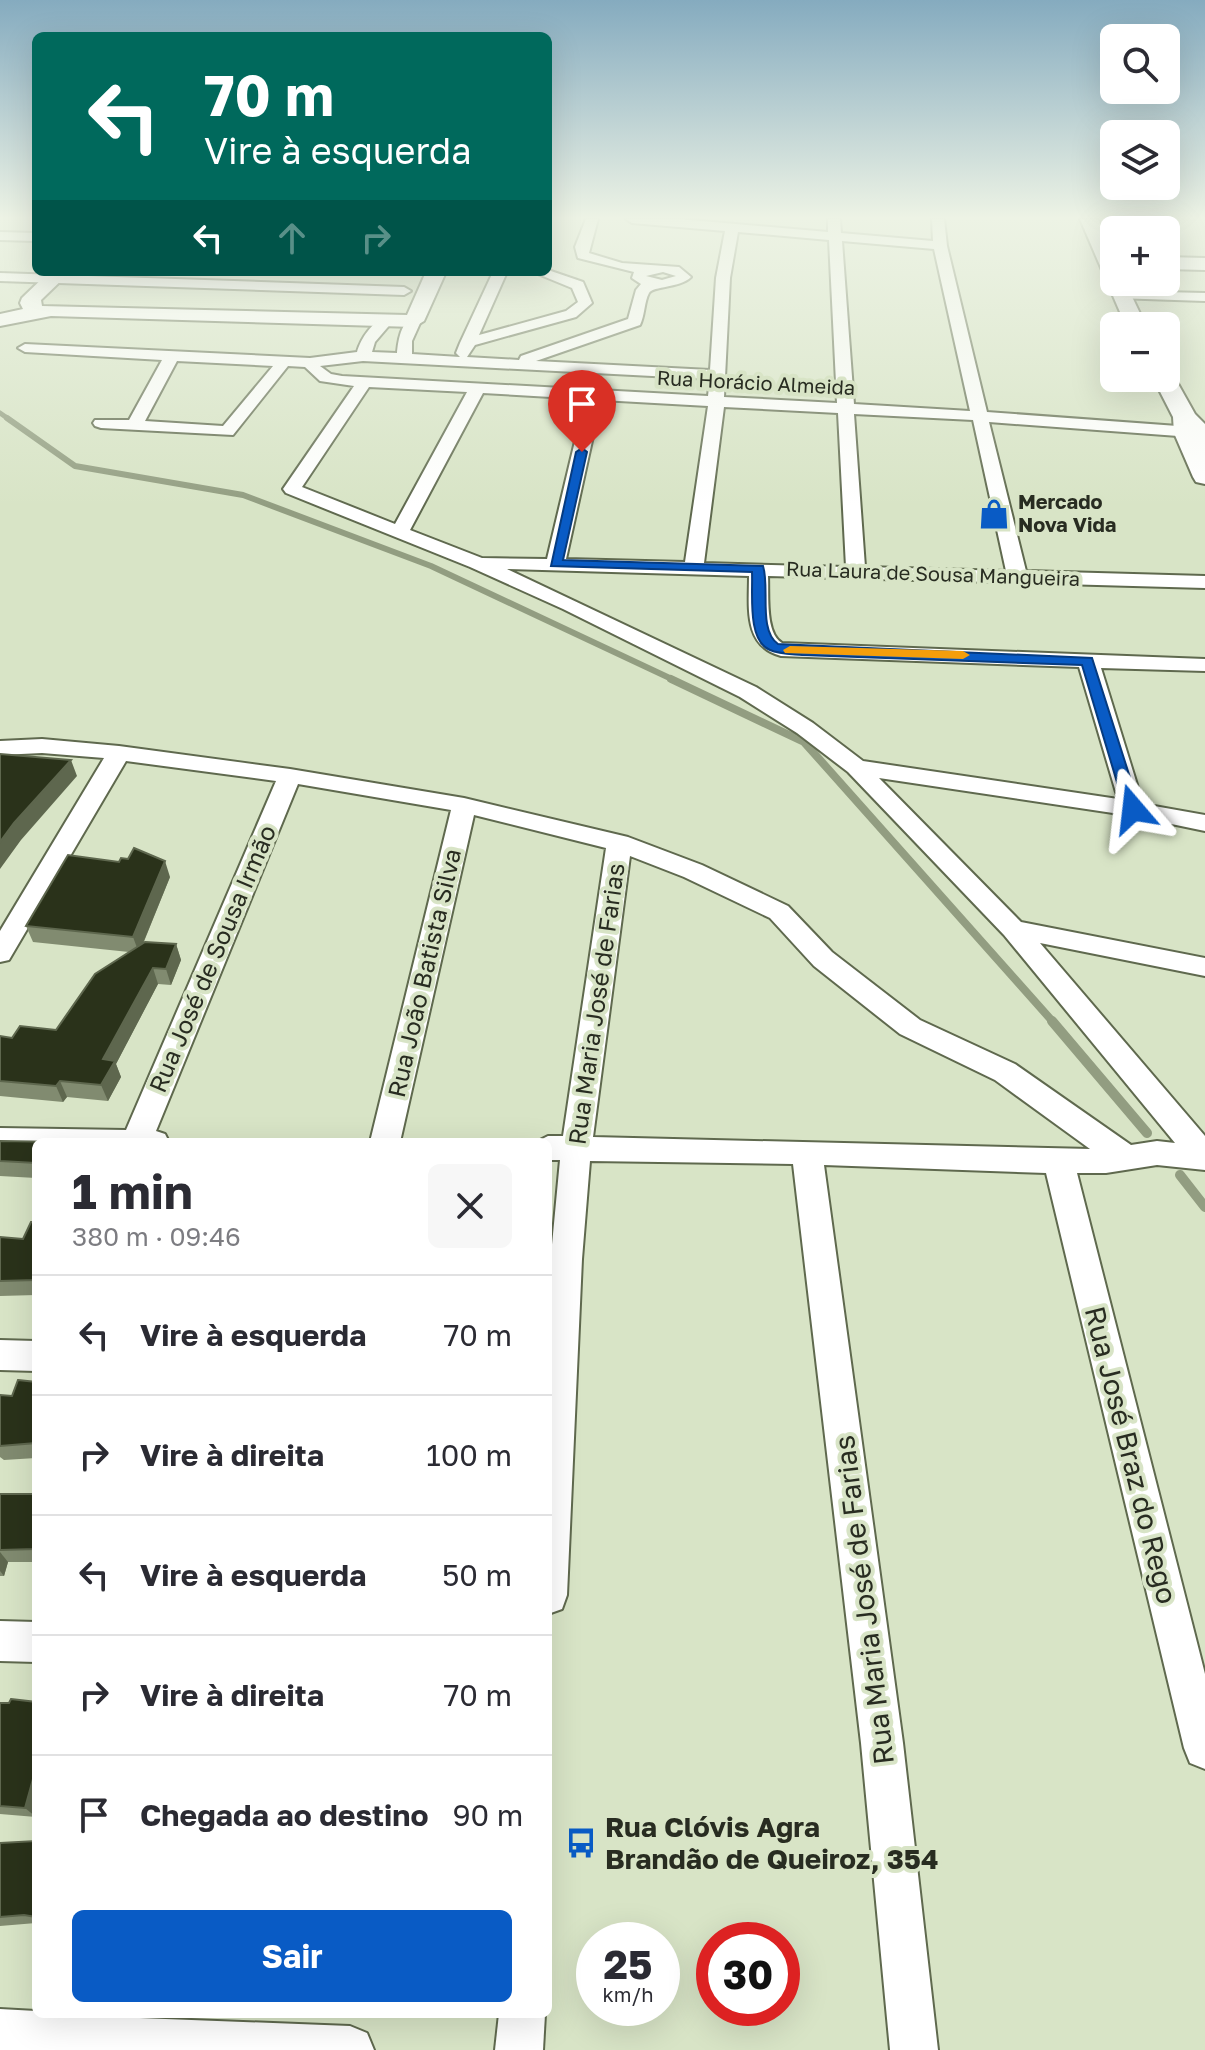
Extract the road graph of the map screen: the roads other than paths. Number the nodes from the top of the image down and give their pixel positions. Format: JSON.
{"nodes":[{"id":1,"x":23,"y":315,"type":"edge"},
{"id":2,"x":139,"y":315,"type":"edge"},
{"id":3,"x":390,"y":315,"type":"edge"},
{"id":4,"x":417,"y":315,"type":"edge"},
{"id":5,"x":480,"y":315,"type":"edge"},
{"id":6,"x":569,"y":315,"type":"edge"},
{"id":7,"x":637,"y":315,"type":"edge"},
{"id":8,"x":708,"y":315,"type":"edge"},
{"id":9,"x":841,"y":315,"type":"edge"},
{"id":10,"x":957,"y":315,"type":"edge"},
{"id":11,"x":0,"y":320,"type":"edge"},
{"id":12,"x":386,"y":321,"type":"junction"},
{"id":13,"x":414,"y":321,"type":"junction"},
{"id":14,"x":467,"y":343,"type":"junction"},
{"id":15,"x":25,"y":348,"type":"dead end"},
{"id":16,"x":363,"y":356,"type":"junction"},
{"id":17,"x":171,"y":357,"type":"junction"},
{"id":18,"x":404,"y":358,"type":"junction"},
{"id":19,"x":284,"y":362,"type":"junction"},
{"id":20,"x":462,"y":362,"type":"junction"},
{"id":21,"x":310,"y":363,"type":"junction"},
{"id":22,"x":509,"y":365,"type":"junction"},
{"id":23,"x":715,"y":375,"type":"junction"},
{"id":24,"x":365,"y":382,"type":"junction"},
{"id":25,"x":477,"y":389,"type":"junction"},
{"id":26,"x":1173,"y":392,"type":"edge"},
{"id":27,"x":594,"y":396,"type":"junction"},
{"id":28,"x":716,"y":403,"type":"junction"},
{"id":29,"x":848,"y":411,"type":"junction"},
{"id":30,"x":981,"y":416,"type":"junction"},
{"id":31,"x":101,"y":423,"type":"dead end"},
{"id":32,"x":135,"y":424,"type":"junction"},
{"id":33,"x":1197,"y":431,"type":"edge"},
{"id":34,"x":1205,"y":477,"type":"edge"},
{"id":35,"x":400,"y":531,"type":"junction"},
{"id":36,"x":477,"y":563,"type":"junction"},
{"id":37,"x":556,"y":563,"type":"junction"},
{"id":38,"x":694,"y":567,"type":"junction"},
{"id":39,"x":758,"y":569,"type":"junction"},
{"id":40,"x":856,"y":572,"type":"junction"},
{"id":41,"x":1017,"y":576,"type":"junction"},
{"id":42,"x":1205,"y":582,"type":"edge"},
{"id":43,"x":1088,"y":661,"type":"junction"},
{"id":44,"x":1205,"y":665,"type":"edge"},
{"id":45,"x":0,"y":748,"type":"edge"},
{"id":46,"x":119,"y":753,"type":"junction"},
{"id":47,"x":856,"y":767,"type":"junction"},
{"id":48,"x":290,"y":776,"type":"junction"},
{"id":49,"x":464,"y":805,"type":"junction"},
{"id":50,"x":1133,"y":809,"type":"junction"},
{"id":51,"x":1205,"y":823,"type":"edge"},
{"id":52,"x":619,"y":843,"type":"junction"},
{"id":53,"x":1013,"y":929,"type":"junction"},
{"id":54,"x":0,"y":953,"type":"edge"},
{"id":55,"x":1205,"y":967,"type":"edge"},
{"id":56,"x":138,"y":1138,"type":"edge"},
{"id":57,"x":386,"y":1138,"type":"edge"},
{"id":58,"x":0,"y":1140,"type":"edge"},
{"id":59,"x":32,"y":1140,"type":"edge"},
{"id":60,"x":562,"y":1148,"type":"edge"},
{"id":61,"x":807,"y":1152,"type":"junction"},
{"id":62,"x":1205,"y":1157,"type":"edge"},
{"id":63,"x":1126,"y":1158,"type":"junction"},
{"id":64,"x":1059,"y":1162,"type":"junction"},
{"id":65,"x":0,"y":1355,"type":"edge"},
{"id":66,"x":32,"y":1356,"type":"edge"},
{"id":67,"x":556,"y":1356,"type":"edge"},
{"id":68,"x":552,"y":1476,"type":"edge"},
{"id":69,"x":0,"y":1641,"type":"edge"},
{"id":70,"x":32,"y":1642,"type":"edge"},
{"id":71,"x":1205,"y":1748,"type":"edge"},
{"id":72,"x":522,"y":2018,"type":"edge"},
{"id":73,"x":0,"y":2033,"type":"edge"},
{"id":74,"x":350,"y":2050,"type":"edge"},
{"id":75,"x":519,"y":2050,"type":"edge"},
{"id":76,"x":914,"y":2050,"type":"edge"}],
"edges":[{"from":1,"to":11,"type":"street"},
{"from":2,"to":12,"type":"street"},
{"from":3,"to":12,"type":"street"},
{"from":4,"to":13,"type":"street"},
{"from":5,"to":14,"type":"street"},
{"from":6,"to":14,"type":"street"},
{"from":7,"to":22,"type":"street"},
{"from":8,"to":23,"type":"street"},
{"from":9,"to":29,"type":"street"},
{"from":10,"to":30,"type":"street"},
{"from":12,"to":13,"type":"street"},
{"from":12,"to":16,"type":"street"},
{"from":13,"to":18,"type":"street"},
{"from":14,"to":20,"type":"street"},
{"from":15,"to":17,"type":"street"},
{"from":16,"to":18,"type":"street"},
{"from":16,"to":21,"type":"street"},
{"from":17,"to":19,"type":"street"},
{"from":17,"to":32,"type":"street"},
{"from":18,"to":20,"type":"street"},
{"from":19,"to":21,"type":"street"},
{"from":19,"to":32,"type":"street"},
{"from":20,"to":22,"type":"street"},
{"from":21,"to":24,"type":"street","name":"Rua Horácio Almeida"},
{"from":22,"to":23,"type":"street"},
{"from":23,"to":28,"type":"street"},
{"from":24,"to":25,"type":"street","name":"Rua Horácio Almeida"},
{"from":24,"to":35,"type":"street","name":"Rua Laura de Sousa Mangueira"},
{"from":25,"to":27,"type":"street","name":"Rua Horácio Almeida"},
{"from":25,"to":35,"type":"street"},
{"from":26,"to":33,"type":"street"},
{"from":27,"to":28,"type":"street","name":"Rua Horácio Almeida"},
{"from":27,"to":37,"type":"street"},
{"from":28,"to":29,"type":"street","name":"Rua Horácio Almeida"},
{"from":28,"to":38,"type":"street"},
{"from":29,"to":30,"type":"street","name":"Rua Horácio Almeida"},
{"from":29,"to":40,"type":"street"},
{"from":30,"to":33,"type":"street","name":"Rua Horácio Almeida"},
{"from":30,"to":41,"type":"street"},
{"from":31,"to":32,"type":"street"},
{"from":33,"to":34,"type":"street"},
{"from":35,"to":36,"type":"street","name":"Rua Laura de Sousa Mangueira"},
{"from":36,"to":37,"type":"street","name":"Rua Laura de Sousa Mangueira"},
{"from":36,"to":47,"type":"street"},
{"from":37,"to":38,"type":"street","name":"Rua Laura de Sousa Mangueira"},
{"from":38,"to":39,"type":"street","name":"Rua Laura de Sousa Mangueira"},
{"from":39,"to":40,"type":"street","name":"Rua Laura de Sousa Mangueira"},
{"from":39,"to":43,"type":"street"},
{"from":40,"to":41,"type":"street","name":"Rua Laura de Sousa Mangueira"},
{"from":41,"to":42,"type":"street","name":"Rua Laura de Sousa Mangueira"},
{"from":43,"to":44,"type":"street"},
{"from":43,"to":50,"type":"street"},
{"from":45,"to":46,"type":"street"},
{"from":46,"to":48,"type":"street"},
{"from":46,"to":54,"type":"street"},
{"from":47,"to":50,"type":"street"},
{"from":47,"to":53,"type":"street"},
{"from":48,"to":49,"type":"street"},
{"from":48,"to":56,"type":"street","name":"Rua José de Sousa Irmão"},
{"from":49,"to":52,"type":"street"},
{"from":49,"to":57,"type":"street","name":"Rua João Batista Silva"},
{"from":50,"to":51,"type":"street"},
{"from":52,"to":60,"type":"street","name":"Rua Maria José de Farias"},
{"from":52,"to":63,"type":"street"},
{"from":53,"to":55,"type":"street"},
{"from":53,"to":62,"type":"street"},
{"from":58,"to":59,"type":"street"},
{"from":60,"to":61,"type":"street"},
{"from":60,"to":67,"type":"street","name":"Rua Maria José de Farias"},
{"from":61,"to":64,"type":"street"},
{"from":61,"to":76,"type":"street","name":"Rua Maria José de Farias"},
{"from":62,"to":63,"type":"street"},
{"from":63,"to":64,"type":"street"},
{"from":64,"to":71,"type":"street","name":"Rua José Braz do Rego"},
{"from":65,"to":66,"type":"street"},
{"from":67,"to":68,"type":"street","name":"Rua Maria José de Farias"},
{"from":69,"to":70,"type":"street"},
{"from":72,"to":75,"type":"street"},
{"from":73,"to":74,"type":"street"}]}
